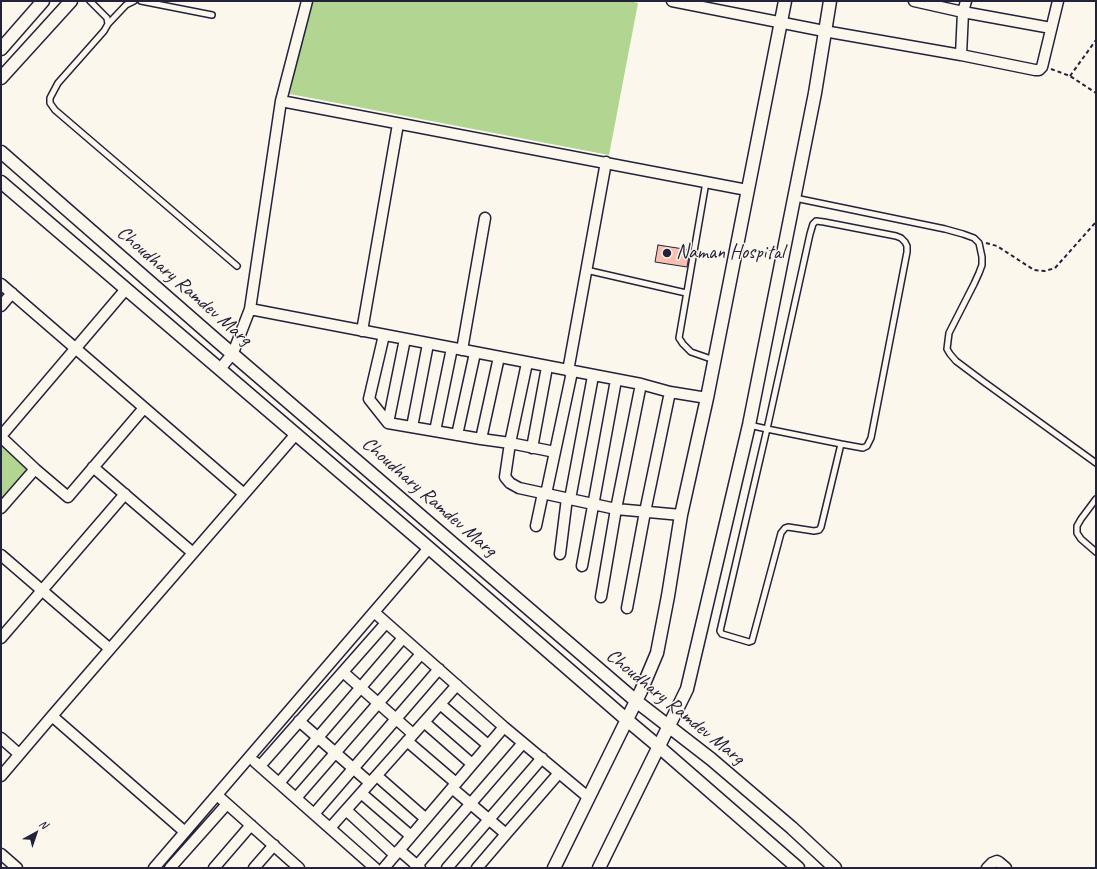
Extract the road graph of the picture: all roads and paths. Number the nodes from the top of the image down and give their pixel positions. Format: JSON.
{"nodes":[{"id":1,"x":43,"y":1,"type":"edge"},
{"id":2,"x":71,"y":1,"type":"edge"},
{"id":3,"x":90,"y":1,"type":"edge"},
{"id":4,"x":134,"y":1,"type":"edge"},
{"id":5,"x":141,"y":1,"type":"edge"},
{"id":6,"x":307,"y":1,"type":"edge"},
{"id":7,"x":672,"y":1,"type":"edge"},
{"id":8,"x":785,"y":1,"type":"edge"},
{"id":9,"x":830,"y":1,"type":"edge"},
{"id":10,"x":914,"y":1,"type":"edge"},
{"id":11,"x":966,"y":1,"type":"edge"},
{"id":12,"x":1058,"y":1,"type":"edge"},
{"id":13,"x":935,"y":3,"type":"edge"},
{"id":14,"x":963,"y":12,"type":"junction"},
{"id":15,"x":212,"y":15,"type":"dead end"},
{"id":16,"x":782,"y":23,"type":"junction"},
{"id":17,"x":108,"y":24,"type":"junction"},
{"id":18,"x":1051,"y":28,"type":"junction"},
{"id":19,"x":824,"y":31,"type":"junction"},
{"id":20,"x":1096,"y":40,"type":"edge"},
{"id":21,"x":1,"y":49,"type":"edge"},
{"id":22,"x":961,"y":55,"type":"junction"},
{"id":23,"x":1042,"y":67,"type":"junction"},
{"id":24,"x":1070,"y":76,"type":"junction"},
{"id":25,"x":1,"y":78,"type":"edge"},
{"id":26,"x":1096,"y":94,"type":"edge"},
{"id":27,"x":281,"y":102,"type":"junction"},
{"id":28,"x":398,"y":124,"type":"junction"},
{"id":29,"x":1,"y":152,"type":"edge"},
{"id":30,"x":606,"y":162,"type":"junction"},
{"id":31,"x":1,"y":182,"type":"edge"},
{"id":32,"x":706,"y":182,"type":"junction"},
{"id":33,"x":747,"y":190,"type":"junction"},
{"id":34,"x":794,"y":198,"type":"junction"},
{"id":35,"x":484,"y":218,"type":"dead end"},
{"id":36,"x":1096,"y":222,"type":"edge"},
{"id":37,"x":979,"y":243,"type":"junction"},
{"id":38,"x":237,"y":266,"type":"dead end"},
{"id":39,"x":586,"y":270,"type":"junction"},
{"id":40,"x":1,"y":284,"type":"edge"},
{"id":41,"x":126,"y":289,"type":"junction"},
{"id":42,"x":12,"y":293,"type":"junction"},
{"id":43,"x":686,"y":293,"type":"junction"},
{"id":44,"x":1,"y":306,"type":"edge"},
{"id":45,"x":250,"y":309,"type":"junction"},
{"id":46,"x":362,"y":331,"type":"junction"},
{"id":47,"x":384,"y":335,"type":"junction"},
{"id":48,"x":405,"y":339,"type":"junction"},
{"id":49,"x":428,"y":344,"type":"junction"},
{"id":50,"x":76,"y":348,"type":"junction"},
{"id":51,"x":457,"y":349,"type":"junction"},
{"id":52,"x":233,"y":353,"type":"junction"},
{"id":53,"x":475,"y":353,"type":"junction"},
{"id":54,"x":498,"y":357,"type":"junction"},
{"id":55,"x":714,"y":360,"type":"junction"},
{"id":56,"x":527,"y":363,"type":"junction"},
{"id":57,"x":547,"y":367,"type":"junction"},
{"id":58,"x":220,"y":369,"type":"junction"},
{"id":59,"x":570,"y":371,"type":"junction"},
{"id":60,"x":593,"y":376,"type":"junction"},
{"id":61,"x":616,"y":380,"type":"junction"},
{"id":62,"x":641,"y":384,"type":"junction"},
{"id":63,"x":670,"y":392,"type":"junction"},
{"id":64,"x":707,"y":398,"type":"junction"},
{"id":65,"x":144,"y":408,"type":"junction"},
{"id":66,"x":388,"y":423,"type":"junction"},
{"id":67,"x":748,"y":425,"type":"junction"},
{"id":68,"x":412,"y":427,"type":"junction"},
{"id":69,"x":767,"y":429,"type":"junction"},
{"id":70,"x":435,"y":431,"type":"junction"},
{"id":71,"x":296,"y":434,"type":"junction"},
{"id":72,"x":457,"y":435,"type":"junction"},
{"id":73,"x":1,"y":437,"type":"edge"},
{"id":74,"x":481,"y":439,"type":"junction"},
{"id":75,"x":510,"y":443,"type":"junction"},
{"id":76,"x":841,"y":444,"type":"junction"},
{"id":77,"x":532,"y":448,"type":"junction"},
{"id":78,"x":554,"y":452,"type":"junction"},
{"id":79,"x":1096,"y":463,"type":"edge"},
{"id":80,"x":93,"y":467,"type":"junction"},
{"id":81,"x":35,"y":469,"type":"junction"},
{"id":82,"x":125,"y":494,"type":"junction"},
{"id":83,"x":244,"y":494,"type":"junction"},
{"id":84,"x":544,"y":494,"type":"junction"},
{"id":85,"x":569,"y":499,"type":"junction"},
{"id":86,"x":1096,"y":499,"type":"edge"},
{"id":87,"x":593,"y":504,"type":"junction"},
{"id":88,"x":1,"y":508,"type":"edge"},
{"id":89,"x":616,"y":509,"type":"junction"},
{"id":90,"x":645,"y":512,"type":"junction"},
{"id":91,"x":681,"y":515,"type":"junction"},
{"id":92,"x":536,"y":526,"type":"dead end"},
{"id":93,"x":429,"y":548,"type":"junction"},
{"id":94,"x":1096,"y":552,"type":"edge"},
{"id":95,"x":193,"y":553,"type":"junction"},
{"id":96,"x":560,"y":554,"type":"dead end"},
{"id":97,"x":1,"y":555,"type":"edge"},
{"id":98,"x":582,"y":566,"type":"dead end"},
{"id":99,"x":42,"y":590,"type":"junction"},
{"id":100,"x":601,"y":597,"type":"dead end"},
{"id":101,"x":627,"y":608,"type":"dead end"},
{"id":102,"x":374,"y":612,"type":"junction"},
{"id":103,"x":386,"y":623,"type":"junction"},
{"id":104,"x":1,"y":638,"type":"edge"},
{"id":105,"x":403,"y":638,"type":"junction"},
{"id":106,"x":110,"y":648,"type":"junction"},
{"id":107,"x":421,"y":654,"type":"junction"},
{"id":108,"x":439,"y":670,"type":"junction"},
{"id":109,"x":343,"y":672,"type":"junction"},
{"id":110,"x":457,"y":685,"type":"junction"},
{"id":111,"x":360,"y":688,"type":"junction"},
{"id":112,"x":636,"y":701,"type":"junction"},
{"id":113,"x":378,"y":704,"type":"junction"},
{"id":114,"x":440,"y":704,"type":"junction"},
{"id":115,"x":52,"y":716,"type":"junction"},
{"id":116,"x":396,"y":719,"type":"junction"},
{"id":117,"x":627,"y":720,"type":"junction"},
{"id":118,"x":299,"y":721,"type":"junction"},
{"id":119,"x":424,"y":722,"type":"junction"},
{"id":120,"x":668,"y":726,"type":"junction"},
{"id":121,"x":504,"y":727,"type":"junction"},
{"id":122,"x":318,"y":737,"type":"junction"},
{"id":123,"x":1,"y":738,"type":"edge"},
{"id":124,"x":410,"y":738,"type":"junction"},
{"id":125,"x":524,"y":743,"type":"junction"},
{"id":126,"x":488,"y":745,"type":"junction"},
{"id":127,"x":658,"y":746,"type":"junction"},
{"id":128,"x":335,"y":753,"type":"junction"},
{"id":129,"x":19,"y":754,"type":"junction"},
{"id":130,"x":249,"y":757,"type":"junction"},
{"id":131,"x":542,"y":758,"type":"junction"},
{"id":132,"x":472,"y":764,"type":"junction"},
{"id":133,"x":260,"y":766,"type":"junction"},
{"id":134,"x":353,"y":768,"type":"junction"},
{"id":135,"x":559,"y":773,"type":"junction"},
{"id":136,"x":1,"y":776,"type":"edge"},
{"id":137,"x":373,"y":779,"type":"junction"},
{"id":138,"x":279,"y":783,"type":"junction"},
{"id":139,"x":454,"y":786,"type":"junction"},
{"id":140,"x":361,"y":793,"type":"junction"},
{"id":141,"x":217,"y":795,"type":"junction"},
{"id":142,"x":296,"y":798,"type":"junction"},
{"id":143,"x":589,"y":798,"type":"junction"},
{"id":144,"x":227,"y":804,"type":"junction"},
{"id":145,"x":471,"y":804,"type":"junction"},
{"id":146,"x":346,"y":810,"type":"junction"},
{"id":147,"x":314,"y":814,"type":"junction"},
{"id":148,"x":426,"y":819,"type":"junction"},
{"id":149,"x":489,"y":820,"type":"junction"},
{"id":150,"x":251,"y":825,"type":"junction"},
{"id":151,"x":330,"y":828,"type":"junction"},
{"id":152,"x":185,"y":832,"type":"junction"},
{"id":153,"x":506,"y":834,"type":"junction"},
{"id":154,"x":411,"y":836,"type":"junction"},
{"id":155,"x":274,"y":845,"type":"junction"},
{"id":156,"x":397,"y":852,"type":"junction"},
{"id":157,"x":1,"y":854,"type":"edge"},
{"id":158,"x":297,"y":867,"type":"edge"},
{"id":159,"x":418,"y":867,"type":"edge"},
{"id":160,"x":17,"y":868,"type":"edge"},
{"id":161,"x":154,"y":868,"type":"edge"},
{"id":162,"x":170,"y":868,"type":"edge"},
{"id":163,"x":214,"y":868,"type":"edge"},
{"id":164,"x":254,"y":868,"type":"edge"},
{"id":165,"x":375,"y":868,"type":"edge"},
{"id":166,"x":384,"y":868,"type":"edge"},
{"id":167,"x":447,"y":868,"type":"edge"},
{"id":168,"x":477,"y":868,"type":"edge"},
{"id":169,"x":554,"y":868,"type":"edge"},
{"id":170,"x":599,"y":868,"type":"edge"},
{"id":171,"x":798,"y":868,"type":"edge"},
{"id":172,"x":835,"y":868,"type":"edge"},
{"id":173,"x":988,"y":868,"type":"edge"},
{"id":174,"x":1006,"y":868,"type":"edge"}],
"edges":[{"from":1,"to":21,"type":"street"},
{"from":2,"to":25,"type":"street"},
{"from":3,"to":17,"type":"lane"},
{"from":4,"to":17,"type":"lane"},
{"from":5,"to":15,"type":"lane"},
{"from":6,"to":27,"type":"street"},
{"from":7,"to":16,"type":"street"},
{"from":8,"to":16,"type":"street"},
{"from":9,"to":19,"type":"street"},
{"from":10,"to":13,"type":"street"},
{"from":11,"to":14,"type":"street"},
{"from":12,"to":18,"type":"street"},
{"from":13,"to":14,"type":"street"},
{"from":14,"to":18,"type":"street"},
{"from":14,"to":22,"type":"street"},
{"from":16,"to":19,"type":"street"},
{"from":16,"to":33,"type":"street"},
{"from":17,"to":38,"type":"lane"},
{"from":18,"to":23,"type":"street"},
{"from":19,"to":22,"type":"street"},
{"from":19,"to":34,"type":"street"},
{"from":20,"to":24,"type":"path"},
{"from":22,"to":23,"type":"street"},
{"from":23,"to":24,"type":"path"},
{"from":24,"to":26,"type":"path"},
{"from":27,"to":28,"type":"street"},
{"from":27,"to":45,"type":"street"},
{"from":28,"to":30,"type":"street"},
{"from":28,"to":46,"type":"street"},
{"from":29,"to":52,"type":"street","name":"Choudhary Ramdev Marg"},
{"from":30,"to":32,"type":"street"},
{"from":30,"to":39,"type":"street"},
{"from":31,"to":41,"type":"street"},
{"from":32,"to":33,"type":"street"},
{"from":32,"to":43,"type":"lane"},
{"from":33,"to":55,"type":"street"},
{"from":34,"to":37,"type":"lane"},
{"from":34,"to":67,"type":"street"},
{"from":35,"to":51,"type":"street"},
{"from":36,"to":37,"type":"path"},
{"from":37,"to":79,"type":"lane"},
{"from":39,"to":43,"type":"lane"},
{"from":39,"to":59,"type":"street"},
{"from":40,"to":42,"type":"street"},
{"from":41,"to":50,"type":"street"},
{"from":41,"to":58,"type":"street"},
{"from":42,"to":44,"type":"street"},
{"from":42,"to":50,"type":"street"},
{"from":43,"to":55,"type":"lane"},
{"from":45,"to":46,"type":"street"},
{"from":45,"to":52,"type":"street"},
{"from":46,"to":47,"type":"street"},
{"from":47,"to":48,"type":"street"},
{"from":47,"to":66,"type":"street"},
{"from":48,"to":49,"type":"street"},
{"from":48,"to":66,"type":"street"},
{"from":49,"to":51,"type":"street"},
{"from":49,"to":68,"type":"street"},
{"from":50,"to":65,"type":"street"},
{"from":50,"to":73,"type":"street"},
{"from":51,"to":53,"type":"street"},
{"from":51,"to":70,"type":"street"},
{"from":52,"to":58,"type":"street"},
{"from":52,"to":112,"type":"street","name":"Choudhary Ramdev Marg"},
{"from":53,"to":54,"type":"street"},
{"from":53,"to":72,"type":"street"},
{"from":54,"to":56,"type":"street"},
{"from":54,"to":74,"type":"street"},
{"from":55,"to":64,"type":"street"},
{"from":56,"to":57,"type":"street"},
{"from":56,"to":75,"type":"street"},
{"from":57,"to":59,"type":"street"},
{"from":57,"to":77,"type":"street"},
{"from":58,"to":71,"type":"street"},
{"from":59,"to":60,"type":"street"},
{"from":59,"to":78,"type":"street"},
{"from":60,"to":61,"type":"street"},
{"from":60,"to":85,"type":"street"},
{"from":61,"to":62,"type":"street"},
{"from":61,"to":87,"type":"street"},
{"from":62,"to":63,"type":"street"},
{"from":62,"to":89,"type":"street"},
{"from":63,"to":64,"type":"street"},
{"from":63,"to":90,"type":"street"},
{"from":64,"to":91,"type":"street"},
{"from":65,"to":80,"type":"street"},
{"from":65,"to":83,"type":"street"},
{"from":66,"to":68,"type":"street"},
{"from":67,"to":69,"type":"lane"},
{"from":67,"to":120,"type":"street"},
{"from":68,"to":70,"type":"street"},
{"from":69,"to":76,"type":"lane"},
{"from":69,"to":76,"type":"lane"},
{"from":69,"to":76,"type":"lane"},
{"from":70,"to":72,"type":"street"},
{"from":71,"to":83,"type":"street"},
{"from":71,"to":93,"type":"street"},
{"from":72,"to":74,"type":"street"},
{"from":73,"to":81,"type":"street"},
{"from":74,"to":75,"type":"street"},
{"from":75,"to":77,"type":"street"},
{"from":75,"to":84,"type":"street"},
{"from":77,"to":78,"type":"street"},
{"from":78,"to":84,"type":"street"},
{"from":80,"to":81,"type":"street"},
{"from":80,"to":82,"type":"street"},
{"from":81,"to":88,"type":"street"},
{"from":82,"to":95,"type":"street"},
{"from":82,"to":99,"type":"street"},
{"from":83,"to":95,"type":"street"},
{"from":84,"to":85,"type":"street"},
{"from":84,"to":92,"type":"street"},
{"from":85,"to":87,"type":"street"},
{"from":85,"to":96,"type":"street"},
{"from":86,"to":94,"type":"lane"},
{"from":87,"to":89,"type":"street"},
{"from":87,"to":98,"type":"street"},
{"from":89,"to":90,"type":"street"},
{"from":89,"to":100,"type":"street"},
{"from":90,"to":91,"type":"street"},
{"from":90,"to":101,"type":"street"},
{"from":91,"to":112,"type":"street"},
{"from":93,"to":102,"type":"street"},
{"from":93,"to":117,"type":"street"},
{"from":95,"to":106,"type":"street"},
{"from":97,"to":99,"type":"street"},
{"from":99,"to":104,"type":"street"},
{"from":99,"to":106,"type":"street"},
{"from":102,"to":103,"type":"street"},
{"from":102,"to":130,"type":"street"},
{"from":103,"to":105,"type":"street"},
{"from":103,"to":109,"type":"street"},
{"from":105,"to":107,"type":"street"},
{"from":105,"to":111,"type":"street"},
{"from":106,"to":115,"type":"street"},
{"from":107,"to":108,"type":"street"},
{"from":107,"to":113,"type":"street"},
{"from":108,"to":110,"type":"street"},
{"from":108,"to":116,"type":"street"},
{"from":109,"to":111,"type":"street"},
{"from":109,"to":118,"type":"street"},
{"from":110,"to":114,"type":"street"},
{"from":110,"to":121,"type":"street"},
{"from":111,"to":113,"type":"street"},
{"from":111,"to":122,"type":"street"},
{"from":112,"to":117,"type":"street"},
{"from":112,"to":120,"type":"street","name":"Choudhary Ramdev Marg"},
{"from":113,"to":116,"type":"street"},
{"from":113,"to":128,"type":"street"},
{"from":114,"to":119,"type":"street"},
{"from":114,"to":126,"type":"street"},
{"from":115,"to":129,"type":"street"},
{"from":115,"to":152,"type":"street"},
{"from":116,"to":124,"type":"street"},
{"from":116,"to":134,"type":"street"},
{"from":117,"to":127,"type":"street"},
{"from":117,"to":143,"type":"street"},
{"from":118,"to":122,"type":"street"},
{"from":118,"to":133,"type":"street"},
{"from":119,"to":124,"type":"street"},
{"from":119,"to":132,"type":"street"},
{"from":120,"to":127,"type":"street"},
{"from":120,"to":172,"type":"street","name":"Choudhary Ramdev Marg"},
{"from":121,"to":125,"type":"street"},
{"from":121,"to":126,"type":"street"},
{"from":122,"to":128,"type":"street"},
{"from":122,"to":138,"type":"street"},
{"from":123,"to":129,"type":"street"},
{"from":124,"to":137,"type":"street"},
{"from":124,"to":139,"type":"street"},
{"from":125,"to":131,"type":"street"},
{"from":125,"to":145,"type":"street"},
{"from":126,"to":132,"type":"street"},
{"from":127,"to":170,"type":"street"},
{"from":127,"to":171,"type":"street"},
{"from":128,"to":134,"type":"street"},
{"from":128,"to":142,"type":"street"},
{"from":129,"to":136,"type":"street"},
{"from":130,"to":133,"type":"street"},
{"from":130,"to":141,"type":"street"},
{"from":131,"to":135,"type":"street"},
{"from":131,"to":149,"type":"street"},
{"from":132,"to":139,"type":"street"},
{"from":133,"to":138,"type":"street"},
{"from":134,"to":137,"type":"street"},
{"from":134,"to":147,"type":"street"},
{"from":135,"to":143,"type":"street"},
{"from":135,"to":153,"type":"street"},
{"from":137,"to":140,"type":"street"},
{"from":137,"to":148,"type":"street"},
{"from":138,"to":142,"type":"street"},
{"from":139,"to":145,"type":"street"},
{"from":139,"to":148,"type":"street"},
{"from":140,"to":146,"type":"street"},
{"from":140,"to":154,"type":"street"},
{"from":141,"to":144,"type":"street"},
{"from":141,"to":152,"type":"street"},
{"from":142,"to":147,"type":"street"},
{"from":143,"to":169,"type":"street"},
{"from":144,"to":150,"type":"street"},
{"from":144,"to":162,"type":"street"},
{"from":145,"to":149,"type":"street"},
{"from":145,"to":159,"type":"street"},
{"from":146,"to":151,"type":"street"},
{"from":146,"to":156,"type":"street"},
{"from":147,"to":151,"type":"street"},
{"from":148,"to":154,"type":"street"},
{"from":149,"to":153,"type":"street"},
{"from":149,"to":167,"type":"street"},
{"from":150,"to":155,"type":"street"},
{"from":150,"to":163,"type":"street"},
{"from":151,"to":165,"type":"street"},
{"from":152,"to":161,"type":"street"},
{"from":153,"to":168,"type":"street"},
{"from":154,"to":156,"type":"street"},
{"from":155,"to":158,"type":"street"},
{"from":155,"to":164,"type":"street"},
{"from":156,"to":159,"type":"street"},
{"from":156,"to":166,"type":"street"},
{"from":157,"to":160,"type":"street"},
{"from":173,"to":174,"type":"street"}]}
